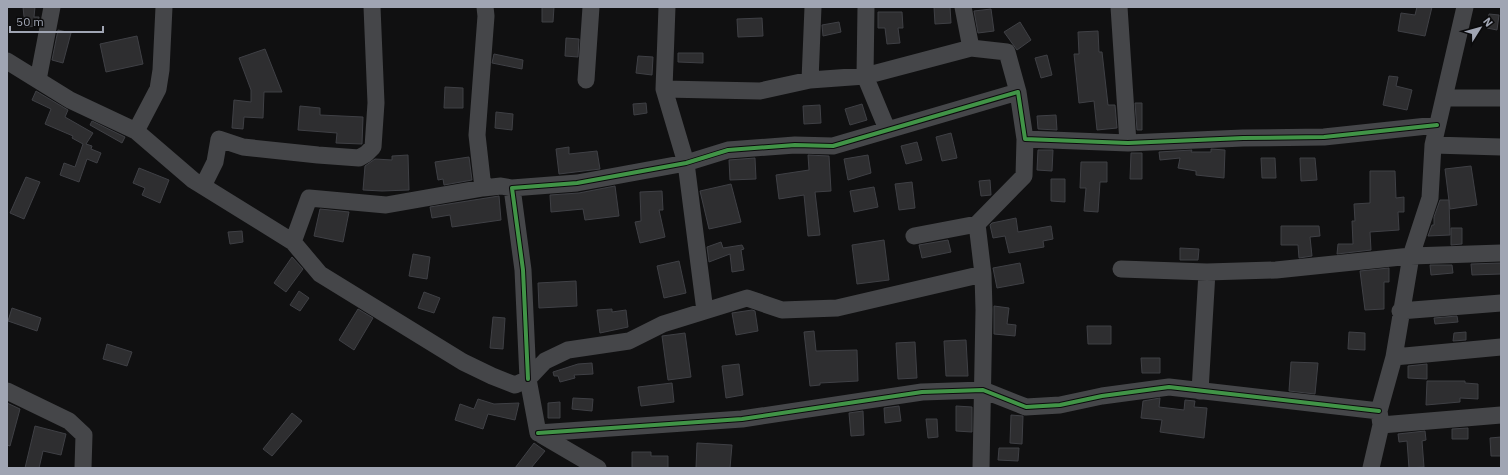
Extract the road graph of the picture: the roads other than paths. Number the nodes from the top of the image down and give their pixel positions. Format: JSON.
{"nodes":[{"id":1,"x":52,"y":7,"type":"edge"},
{"id":2,"x":164,"y":7,"type":"edge"},
{"id":3,"x":372,"y":7,"type":"edge"},
{"id":4,"x":485,"y":7,"type":"edge"},
{"id":5,"x":591,"y":7,"type":"edge"},
{"id":6,"x":667,"y":7,"type":"edge"},
{"id":7,"x":813,"y":7,"type":"edge"},
{"id":8,"x":866,"y":7,"type":"edge"},
{"id":9,"x":963,"y":7,"type":"edge"},
{"id":10,"x":1119,"y":7,"type":"edge"},
{"id":11,"x":1465,"y":7,"type":"edge"},
{"id":12,"x":971,"y":48,"type":"junction"},
{"id":13,"x":7,"y":61,"type":"edge"},
{"id":14,"x":865,"y":76,"type":"junction"},
{"id":15,"x":38,"y":80,"type":"junction"},
{"id":16,"x":586,"y":80,"type":"dead end"},
{"id":17,"x":810,"y":80,"type":"junction"},
{"id":18,"x":664,"y":89,"type":"junction"},
{"id":19,"x":1018,"y":92,"type":"junction"},
{"id":20,"x":1444,"y":98,"type":"junction"},
{"id":21,"x":1501,"y":98,"type":"edge"},
{"id":22,"x":1437,"y":125,"type":"junction"},
{"id":23,"x":887,"y":129,"type":"junction"},
{"id":24,"x":136,"y":131,"type":"junction"},
{"id":25,"x":1025,"y":139,"type":"junction"},
{"id":26,"x":1128,"y":143,"type":"junction"},
{"id":27,"x":1433,"y":146,"type":"junction"},
{"id":28,"x":1501,"y":147,"type":"edge"},
{"id":29,"x":686,"y":163,"type":"junction"},
{"id":30,"x":203,"y":186,"type":"junction"},
{"id":31,"x":483,"y":188,"type":"junction"},
{"id":32,"x":512,"y":188,"type":"junction"},
{"id":33,"x":977,"y":224,"type":"junction"},
{"id":34,"x":914,"y":236,"type":"dead end"},
{"id":35,"x":293,"y":242,"type":"junction"},
{"id":36,"x":1501,"y":253,"type":"edge"},
{"id":37,"x":1411,"y":256,"type":"junction"},
{"id":38,"x":1122,"y":269,"type":"dead end"},
{"id":39,"x":1207,"y":272,"type":"junction"},
{"id":40,"x":982,"y":274,"type":"junction"},
{"id":41,"x":1501,"y":303,"type":"edge"},
{"id":42,"x":705,"y":311,"type":"junction"},
{"id":43,"x":1400,"y":311,"type":"junction"},
{"id":44,"x":1501,"y":347,"type":"edge"},
{"id":45,"x":1394,"y":357,"type":"junction"},
{"id":46,"x":528,"y":379,"type":"junction"},
{"id":47,"x":982,"y":390,"type":"junction"},
{"id":48,"x":7,"y":391,"type":"edge"},
{"id":49,"x":1200,"y":391,"type":"junction"},
{"id":50,"x":1501,"y":415,"type":"edge"},
{"id":51,"x":1380,"y":418,"type":"junction"},
{"id":52,"x":538,"y":434,"type":"junction"},
{"id":53,"x":84,"y":468,"type":"edge"},
{"id":54,"x":598,"y":468,"type":"edge"},
{"id":55,"x":981,"y":468,"type":"edge"},
{"id":56,"x":1371,"y":468,"type":"edge"}],
"edges":[{"from":1,"to":15,"type":"street"},
{"from":2,"to":24,"type":"street"},
{"from":3,"to":30,"type":"street"},
{"from":4,"to":31,"type":"street"},
{"from":5,"to":16,"type":"street"},
{"from":6,"to":18,"type":"street"},
{"from":7,"to":17,"type":"street"},
{"from":8,"to":14,"type":"street"},
{"from":9,"to":12,"type":"street"},
{"from":10,"to":26,"type":"street"},
{"from":11,"to":20,"type":"street"},
{"from":12,"to":14,"type":"street"},
{"from":12,"to":19,"type":"street"},
{"from":13,"to":15,"type":"street"},
{"from":14,"to":17,"type":"street"},
{"from":14,"to":23,"type":"street"},
{"from":15,"to":24,"type":"street"},
{"from":17,"to":18,"type":"street"},
{"from":18,"to":29,"type":"street"},
{"from":19,"to":23,"type":"street"},
{"from":19,"to":25,"type":"street"},
{"from":20,"to":21,"type":"street"},
{"from":20,"to":22,"type":"street"},
{"from":22,"to":26,"type":"street"},
{"from":22,"to":27,"type":"street"},
{"from":23,"to":29,"type":"street"},
{"from":24,"to":30,"type":"street"},
{"from":25,"to":26,"type":"street"},
{"from":25,"to":33,"type":"street"},
{"from":27,"to":28,"type":"street"},
{"from":27,"to":37,"type":"street"},
{"from":29,"to":32,"type":"street"},
{"from":29,"to":42,"type":"street"},
{"from":30,"to":35,"type":"street"},
{"from":31,"to":32,"type":"street"},
{"from":31,"to":35,"type":"street"},
{"from":32,"to":46,"type":"street"},
{"from":33,"to":34,"type":"street"},
{"from":33,"to":40,"type":"street"},
{"from":35,"to":46,"type":"street"},
{"from":36,"to":37,"type":"street"},
{"from":37,"to":39,"type":"street"},
{"from":37,"to":43,"type":"street"},
{"from":38,"to":39,"type":"street"},
{"from":39,"to":49,"type":"street"},
{"from":40,"to":42,"type":"street"},
{"from":40,"to":47,"type":"street"},
{"from":41,"to":43,"type":"street"},
{"from":42,"to":46,"type":"street"},
{"from":43,"to":45,"type":"street"},
{"from":44,"to":45,"type":"street"},
{"from":45,"to":51,"type":"street"},
{"from":46,"to":52,"type":"street"},
{"from":47,"to":49,"type":"street"},
{"from":47,"to":52,"type":"street"},
{"from":47,"to":55,"type":"street"},
{"from":48,"to":53,"type":"street"},
{"from":49,"to":51,"type":"street"},
{"from":50,"to":51,"type":"street"},
{"from":51,"to":56,"type":"street"},
{"from":52,"to":54,"type":"street"}]}
